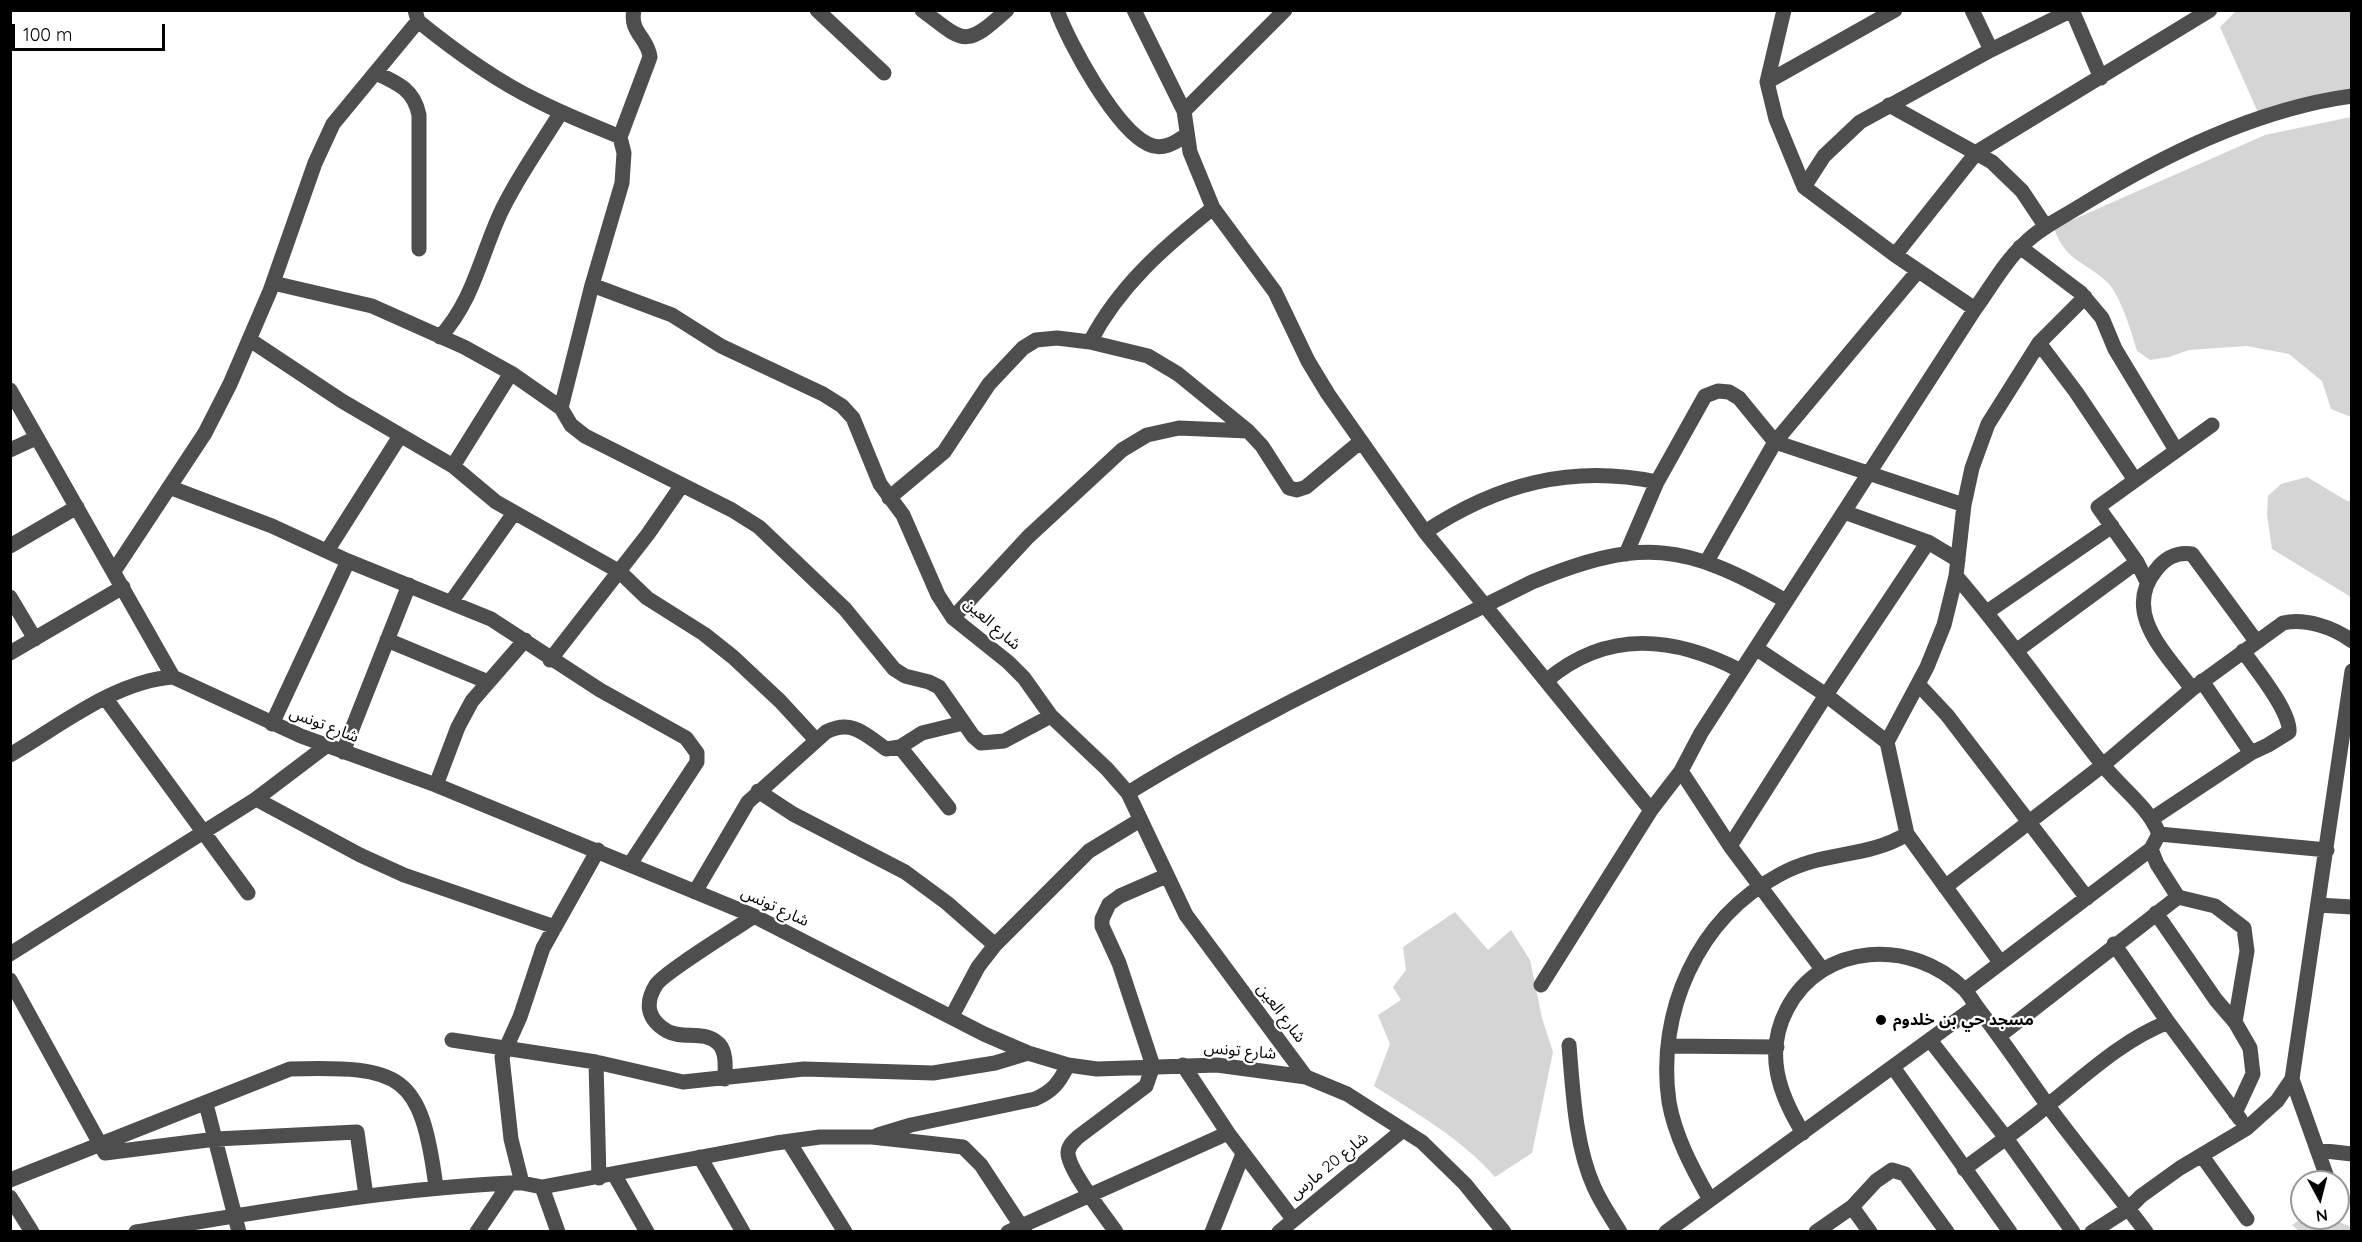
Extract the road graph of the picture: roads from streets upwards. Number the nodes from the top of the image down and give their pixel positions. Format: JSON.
{"nodes":[{"id":1,"x":634,"y":10,"type":"edge"},
{"id":2,"x":817,"y":10,"type":"edge"},
{"id":3,"x":922,"y":10,"type":"edge"},
{"id":4,"x":1007,"y":10,"type":"edge"},
{"id":5,"x":1057,"y":10,"type":"edge"},
{"id":6,"x":1134,"y":10,"type":"edge"},
{"id":7,"x":1285,"y":10,"type":"edge"},
{"id":8,"x":1784,"y":10,"type":"edge"},
{"id":9,"x":1867,"y":10,"type":"edge"},
{"id":10,"x":1895,"y":10,"type":"edge"},
{"id":11,"x":1972,"y":10,"type":"edge"},
{"id":12,"x":2072,"y":10,"type":"edge"},
{"id":13,"x":2210,"y":10,"type":"edge"},
{"id":14,"x":417,"y":16,"type":"edge"},
{"id":15,"x":1863,"y":28,"type":"junction"},
{"id":16,"x":1991,"y":50,"type":"junction"},
{"id":17,"x":376,"y":73,"type":"junction"},
{"id":18,"x":884,"y":73,"type":"dead end"},
{"id":19,"x":2101,"y":78,"type":"junction"},
{"id":20,"x":1767,"y":82,"type":"junction"},
{"id":21,"x":2352,"y":96,"type":"edge"},
{"id":22,"x":1889,"y":105,"type":"junction"},
{"id":23,"x":1184,"y":111,"type":"junction"},
{"id":24,"x":561,"y":112,"type":"junction"},
{"id":25,"x":1186,"y":135,"type":"junction"},
{"id":26,"x":620,"y":137,"type":"junction"},
{"id":27,"x":1977,"y":152,"type":"junction"},
{"id":28,"x":1804,"y":188,"type":"junction"},
{"id":29,"x":1213,"y":208,"type":"junction"},
{"id":30,"x":2046,"y":227,"type":"junction"},
{"id":31,"x":2020,"y":247,"type":"junction"},
{"id":32,"x":419,"y":249,"type":"dead end"},
{"id":33,"x":1895,"y":255,"type":"junction"},
{"id":34,"x":1918,"y":271,"type":"junction"},
{"id":35,"x":273,"y":283,"type":"junction"},
{"id":36,"x":592,"y":285,"type":"junction"},
{"id":37,"x":2085,"y":297,"type":"junction"},
{"id":38,"x":1975,"y":309,"type":"junction"},
{"id":39,"x":440,"y":337,"type":"junction"},
{"id":40,"x":250,"y":340,"type":"junction"},
{"id":41,"x":1090,"y":342,"type":"junction"},
{"id":42,"x":2039,"y":343,"type":"junction"},
{"id":43,"x":511,"y":373,"type":"junction"},
{"id":44,"x":10,"y":390,"type":"edge"},
{"id":45,"x":561,"y":408,"type":"junction"},
{"id":46,"x":2212,"y":425,"type":"dead end"},
{"id":47,"x":1248,"y":431,"type":"junction"},
{"id":48,"x":400,"y":436,"type":"junction"},
{"id":49,"x":36,"y":438,"type":"junction"},
{"id":50,"x":1360,"y":442,"type":"junction"},
{"id":51,"x":1775,"y":442,"type":"junction"},
{"id":52,"x":10,"y":450,"type":"edge"},
{"id":53,"x":2176,"y":450,"type":"junction"},
{"id":54,"x":453,"y":466,"type":"junction"},
{"id":55,"x":1869,"y":473,"type":"junction"},
{"id":56,"x":2135,"y":480,"type":"junction"},
{"id":57,"x":1657,"y":482,"type":"junction"},
{"id":58,"x":682,"y":485,"type":"junction"},
{"id":59,"x":169,"y":487,"type":"junction"},
{"id":60,"x":889,"y":498,"type":"junction"},
{"id":61,"x":1964,"y":505,"type":"junction"},
{"id":62,"x":77,"y":507,"type":"junction"},
{"id":63,"x":1844,"y":512,"type":"junction"},
{"id":64,"x":514,"y":513,"type":"junction"},
{"id":65,"x":2112,"y":526,"type":"junction"},
{"id":66,"x":1425,"y":532,"type":"junction"},
{"id":67,"x":1928,"y":542,"type":"junction"},
{"id":68,"x":10,"y":546,"type":"edge"},
{"id":69,"x":327,"y":551,"type":"junction"},
{"id":70,"x":1626,"y":554,"type":"junction"},
{"id":71,"x":1958,"y":560,"type":"junction"},
{"id":72,"x":348,"y":561,"type":"junction"},
{"id":73,"x":1707,"y":561,"type":"junction"},
{"id":74,"x":2137,"y":562,"type":"junction"},
{"id":75,"x":114,"y":571,"type":"junction"},
{"id":76,"x":620,"y":572,"type":"junction"},
{"id":77,"x":1956,"y":576,"type":"junction"},
{"id":78,"x":2147,"y":582,"type":"junction"},
{"id":79,"x":408,"y":585,"type":"junction"},
{"id":80,"x":123,"y":587,"type":"junction"},
{"id":81,"x":10,"y":597,"type":"edge"},
{"id":82,"x":1786,"y":601,"type":"junction"},
{"id":83,"x":451,"y":602,"type":"junction"},
{"id":84,"x":1486,"y":605,"type":"junction"},
{"id":85,"x":1987,"y":612,"type":"junction"},
{"id":86,"x":953,"y":618,"type":"junction"},
{"id":87,"x":35,"y":639,"type":"junction"},
{"id":88,"x":387,"y":640,"type":"junction"},
{"id":89,"x":525,"y":640,"type":"junction"},
{"id":90,"x":2352,"y":641,"type":"edge"},
{"id":91,"x":2249,"y":646,"type":"junction"},
{"id":92,"x":1757,"y":649,"type":"junction"},
{"id":93,"x":2016,"y":651,"type":"junction"},
{"id":94,"x":10,"y":653,"type":"edge"},
{"id":95,"x":550,"y":660,"type":"junction"},
{"id":96,"x":1741,"y":671,"type":"junction"},
{"id":97,"x":2352,"y":671,"type":"edge"},
{"id":98,"x":173,"y":677,"type":"junction"},
{"id":99,"x":1546,"y":681,"type":"junction"},
{"id":100,"x":488,"y":682,"type":"junction"},
{"id":101,"x":1918,"y":684,"type":"junction"},
{"id":102,"x":2197,"y":685,"type":"junction"},
{"id":103,"x":1826,"y":695,"type":"junction"},
{"id":104,"x":106,"y":699,"type":"junction"},
{"id":105,"x":1051,"y":716,"type":"junction"},
{"id":106,"x":963,"y":723,"type":"junction"},
{"id":107,"x":273,"y":724,"type":"junction"},
{"id":108,"x":816,"y":740,"type":"junction"},
{"id":109,"x":1887,"y":742,"type":"junction"},
{"id":110,"x":326,"y":746,"type":"junction"},
{"id":111,"x":900,"y":747,"type":"junction"},
{"id":112,"x":343,"y":752,"type":"junction"},
{"id":113,"x":2251,"y":753,"type":"junction"},
{"id":114,"x":10,"y":755,"type":"edge"},
{"id":115,"x":2103,"y":765,"type":"junction"},
{"id":116,"x":2345,"y":765,"type":"edge"},
{"id":117,"x":1681,"y":771,"type":"junction"},
{"id":118,"x":436,"y":785,"type":"junction"},
{"id":119,"x":758,"y":791,"type":"junction"},
{"id":120,"x":1128,"y":793,"type":"junction"},
{"id":121,"x":256,"y":799,"type":"junction"},
{"id":122,"x":949,"y":808,"type":"dead end"},
{"id":123,"x":1651,"y":810,"type":"junction"},
{"id":124,"x":2153,"y":818,"type":"junction"},
{"id":125,"x":1140,"y":820,"type":"junction"},
{"id":126,"x":2029,"y":821,"type":"junction"},
{"id":127,"x":204,"y":832,"type":"junction"},
{"id":128,"x":1907,"y":834,"type":"junction"},
{"id":129,"x":2159,"y":834,"type":"junction"},
{"id":130,"x":1730,"y":846,"type":"junction"},
{"id":131,"x":2151,"y":849,"type":"junction"},
{"id":132,"x":598,"y":850,"type":"junction"},
{"id":133,"x":2326,"y":850,"type":"junction"},
{"id":134,"x":630,"y":864,"type":"junction"},
{"id":135,"x":1166,"y":876,"type":"junction"},
{"id":136,"x":1761,"y":886,"type":"junction"},
{"id":137,"x":1944,"y":887,"type":"junction"},
{"id":138,"x":695,"y":892,"type":"junction"},
{"id":139,"x":249,"y":893,"type":"dead end"},
{"id":140,"x":2178,"y":897,"type":"junction"},
{"id":141,"x":2087,"y":898,"type":"junction"},
{"id":142,"x":2318,"y":905,"type":"junction"},
{"id":143,"x":2352,"y":907,"type":"edge"},
{"id":144,"x":2156,"y":913,"type":"junction"},
{"id":145,"x":754,"y":916,"type":"junction"},
{"id":146,"x":555,"y":927,"type":"junction"},
{"id":147,"x":2114,"y":944,"type":"junction"},
{"id":148,"x":995,"y":945,"type":"junction"},
{"id":149,"x":10,"y":954,"type":"edge"},
{"id":150,"x":2000,"y":962,"type":"junction"},
{"id":151,"x":1822,"y":969,"type":"junction"},
{"id":152,"x":10,"y":980,"type":"edge"},
{"id":153,"x":1541,"y":985,"type":"dead end"},
{"id":154,"x":1965,"y":990,"type":"junction"},
{"id":155,"x":1976,"y":1006,"type":"junction"},
{"id":156,"x":952,"y":1016,"type":"junction"},
{"id":157,"x":2168,"y":1022,"type":"junction"},
{"id":158,"x":2235,"y":1022,"type":"junction"},
{"id":159,"x":1999,"y":1036,"type":"junction"},
{"id":160,"x":452,"y":1040,"type":"dead end"},
{"id":161,"x":1930,"y":1040,"type":"junction"},
{"id":162,"x":1569,"y":1045,"type":"dead end"},
{"id":163,"x":1668,"y":1046,"type":"junction"},
{"id":164,"x":1777,"y":1047,"type":"junction"},
{"id":165,"x":505,"y":1049,"type":"junction"},
{"id":166,"x":1028,"y":1053,"type":"junction"},
{"id":167,"x":596,"y":1062,"type":"junction"},
{"id":168,"x":1068,"y":1065,"type":"junction"},
{"id":169,"x":1183,"y":1065,"type":"junction"},
{"id":170,"x":1153,"y":1066,"type":"junction"},
{"id":171,"x":1893,"y":1067,"type":"junction"},
{"id":172,"x":1306,"y":1077,"type":"junction"},
{"id":173,"x":725,"y":1079,"type":"junction"},
{"id":174,"x":2292,"y":1079,"type":"junction"},
{"id":175,"x":206,"y":1104,"type":"junction"},
{"id":176,"x":2048,"y":1106,"type":"junction"},
{"id":177,"x":2235,"y":1113,"type":"junction"},
{"id":178,"x":2247,"y":1128,"type":"junction"},
{"id":179,"x":1403,"y":1130,"type":"junction"},
{"id":180,"x":1228,"y":1133,"type":"junction"},
{"id":181,"x":1803,"y":1133,"type":"junction"},
{"id":182,"x":872,"y":1137,"type":"junction"},
{"id":183,"x":2006,"y":1137,"type":"junction"},
{"id":184,"x":216,"y":1138,"type":"junction"},
{"id":185,"x":789,"y":1142,"type":"junction"},
{"id":186,"x":101,"y":1146,"type":"junction"},
{"id":187,"x":2317,"y":1150,"type":"junction"},
{"id":188,"x":1243,"y":1154,"type":"junction"},
{"id":189,"x":2352,"y":1154,"type":"edge"},
{"id":190,"x":2202,"y":1156,"type":"junction"},
{"id":191,"x":700,"y":1157,"type":"junction"},
{"id":192,"x":1964,"y":1169,"type":"junction"},
{"id":193,"x":2324,"y":1170,"type":"edge"},
{"id":194,"x":606,"y":1176,"type":"junction"},
{"id":195,"x":10,"y":1180,"type":"edge"},
{"id":196,"x":516,"y":1183,"type":"junction"},
{"id":197,"x":436,"y":1187,"type":"junction"},
{"id":198,"x":542,"y":1187,"type":"junction"},
{"id":199,"x":1089,"y":1194,"type":"junction"},
{"id":200,"x":366,"y":1196,"type":"junction"},
{"id":201,"x":10,"y":1197,"type":"edge"},
{"id":202,"x":1709,"y":1198,"type":"junction"},
{"id":203,"x":1852,"y":1207,"type":"junction"},
{"id":204,"x":2128,"y":1209,"type":"junction"},
{"id":205,"x":235,"y":1214,"type":"junction"},
{"id":206,"x":1293,"y":1219,"type":"junction"},
{"id":207,"x":2247,"y":1219,"type":"dead end"},
{"id":208,"x":1018,"y":1229,"type":"edge"},
{"id":209,"x":32,"y":1232,"type":"edge"},
{"id":210,"x":136,"y":1232,"type":"edge"},
{"id":211,"x":239,"y":1232,"type":"edge"},
{"id":212,"x":477,"y":1232,"type":"edge"},
{"id":213,"x":558,"y":1232,"type":"edge"},
{"id":214,"x":646,"y":1232,"type":"edge"},
{"id":215,"x":743,"y":1232,"type":"edge"},
{"id":216,"x":845,"y":1232,"type":"edge"},
{"id":217,"x":1116,"y":1232,"type":"edge"},
{"id":218,"x":1212,"y":1232,"type":"edge"},
{"id":219,"x":1279,"y":1232,"type":"edge"},
{"id":220,"x":1504,"y":1232,"type":"edge"},
{"id":221,"x":1620,"y":1232,"type":"edge"},
{"id":222,"x":1666,"y":1232,"type":"edge"},
{"id":223,"x":1816,"y":1232,"type":"edge"},
{"id":224,"x":1870,"y":1232,"type":"edge"},
{"id":225,"x":1947,"y":1232,"type":"edge"},
{"id":226,"x":2010,"y":1232,"type":"edge"},
{"id":227,"x":2073,"y":1232,"type":"edge"},
{"id":228,"x":2092,"y":1232,"type":"edge"},
{"id":229,"x":2146,"y":1232,"type":"edge"}],
"edges":[{"from":1,"to":26,"type":"street"},
{"from":2,"to":18,"type":"street"},
{"from":3,"to":4,"type":"street"},
{"from":5,"to":25,"type":"street"},
{"from":6,"to":23,"type":"street"},
{"from":7,"to":23,"type":"street"},
{"from":8,"to":20,"type":"street"},
{"from":9,"to":15,"type":"street"},
{"from":10,"to":15,"type":"street"},
{"from":11,"to":16,"type":"street"},
{"from":12,"to":16,"type":"street"},
{"from":12,"to":19,"type":"street"},
{"from":13,"to":19,"type":"street"},
{"from":14,"to":17,"type":"street"},
{"from":14,"to":24,"type":"street"},
{"from":15,"to":20,"type":"street"},
{"from":16,"to":22,"type":"street"},
{"from":17,"to":32,"type":"street"},
{"from":17,"to":35,"type":"street"},
{"from":19,"to":27,"type":"street"},
{"from":20,"to":28,"type":"street"},
{"from":21,"to":30,"type":"street"},
{"from":22,"to":27,"type":"street"},
{"from":22,"to":28,"type":"street"},
{"from":23,"to":25,"type":"street"},
{"from":24,"to":26,"type":"street"},
{"from":24,"to":39,"type":"street"},
{"from":25,"to":29,"type":"street"},
{"from":26,"to":36,"type":"street"},
{"from":27,"to":30,"type":"street"},
{"from":27,"to":33,"type":"street"},
{"from":28,"to":33,"type":"street"},
{"from":29,"to":41,"type":"street"},
{"from":29,"to":50,"type":"street"},
{"from":30,"to":31,"type":"street"},
{"from":31,"to":37,"type":"street"},
{"from":31,"to":38,"type":"street"},
{"from":33,"to":34,"type":"street"},
{"from":34,"to":38,"type":"street"},
{"from":34,"to":51,"type":"street"},
{"from":35,"to":39,"type":"street"},
{"from":35,"to":40,"type":"street"},
{"from":36,"to":45,"type":"street"},
{"from":36,"to":60,"type":"street","name":"شارع العين"},
{"from":37,"to":42,"type":"street"},
{"from":37,"to":53,"type":"street"},
{"from":38,"to":55,"type":"street"},
{"from":39,"to":43,"type":"street"},
{"from":40,"to":48,"type":"street"},
{"from":40,"to":59,"type":"street"},
{"from":41,"to":47,"type":"street"},
{"from":41,"to":60,"type":"street"},
{"from":42,"to":56,"type":"street"},
{"from":42,"to":61,"type":"street"},
{"from":43,"to":45,"type":"street"},
{"from":43,"to":54,"type":"street"},
{"from":44,"to":49,"type":"street"},
{"from":45,"to":58,"type":"street"},
{"from":46,"to":53,"type":"street"},
{"from":47,"to":50,"type":"street"},
{"from":47,"to":86,"type":"street"},
{"from":48,"to":54,"type":"street"},
{"from":48,"to":69,"type":"street"},
{"from":49,"to":52,"type":"street"},
{"from":49,"to":62,"type":"street"},
{"from":50,"to":66,"type":"street"},
{"from":51,"to":55,"type":"street"},
{"from":51,"to":57,"type":"street"},
{"from":51,"to":73,"type":"street"},
{"from":53,"to":56,"type":"street"},
{"from":54,"to":64,"type":"street"},
{"from":55,"to":61,"type":"street"},
{"from":55,"to":63,"type":"street"},
{"from":56,"to":65,"type":"street"},
{"from":57,"to":66,"type":"street"},
{"from":57,"to":70,"type":"street"},
{"from":58,"to":76,"type":"street"},
{"from":58,"to":106,"type":"street"},
{"from":59,"to":69,"type":"street"},
{"from":59,"to":75,"type":"street"},
{"from":60,"to":86,"type":"street","name":"شارع العين"},
{"from":61,"to":71,"type":"street"},
{"from":62,"to":68,"type":"street"},
{"from":62,"to":75,"type":"street"},
{"from":63,"to":67,"type":"street"},
{"from":63,"to":82,"type":"street"},
{"from":64,"to":76,"type":"street"},
{"from":64,"to":83,"type":"street"},
{"from":65,"to":74,"type":"street"},
{"from":65,"to":85,"type":"street"},
{"from":66,"to":84,"type":"street"},
{"from":67,"to":71,"type":"street"},
{"from":67,"to":103,"type":"street"},
{"from":69,"to":72,"type":"street"},
{"from":70,"to":73,"type":"street"},
{"from":70,"to":84,"type":"street"},
{"from":71,"to":77,"type":"street"},
{"from":72,"to":79,"type":"street"},
{"from":72,"to":107,"type":"street"},
{"from":73,"to":82,"type":"street"},
{"from":74,"to":78,"type":"street"},
{"from":74,"to":93,"type":"street"},
{"from":75,"to":80,"type":"street"},
{"from":76,"to":95,"type":"street"},
{"from":76,"to":108,"type":"street"},
{"from":77,"to":85,"type":"street"},
{"from":77,"to":101,"type":"street"},
{"from":78,"to":91,"type":"street"},
{"from":78,"to":102,"type":"street"},
{"from":79,"to":83,"type":"street"},
{"from":79,"to":88,"type":"street"},
{"from":80,"to":87,"type":"street"},
{"from":80,"to":98,"type":"street"},
{"from":81,"to":87,"type":"street"},
{"from":82,"to":92,"type":"street"},
{"from":83,"to":89,"type":"street"},
{"from":84,"to":99,"type":"street"},
{"from":84,"to":120,"type":"street"},
{"from":85,"to":93,"type":"street"},
{"from":86,"to":105,"type":"street","name":"شارع العين"},
{"from":87,"to":94,"type":"street"},
{"from":88,"to":100,"type":"street"},
{"from":88,"to":112,"type":"street"},
{"from":89,"to":95,"type":"street"},
{"from":89,"to":100,"type":"street"},
{"from":90,"to":91,"type":"street"},
{"from":91,"to":102,"type":"street"},
{"from":91,"to":113,"type":"street"},
{"from":92,"to":96,"type":"street"},
{"from":92,"to":103,"type":"street"},
{"from":93,"to":115,"type":"street"},
{"from":95,"to":134,"type":"street"},
{"from":96,"to":99,"type":"street"},
{"from":96,"to":117,"type":"street"},
{"from":97,"to":116,"type":"street"},
{"from":98,"to":104,"type":"street"},
{"from":98,"to":107,"type":"street","name":"شارع تونس"},
{"from":99,"to":123,"type":"street"},
{"from":100,"to":118,"type":"street"},
{"from":101,"to":109,"type":"street"},
{"from":101,"to":126,"type":"street"},
{"from":102,"to":113,"type":"street"},
{"from":102,"to":115,"type":"street"},
{"from":103,"to":109,"type":"street"},
{"from":103,"to":130,"type":"street"},
{"from":104,"to":114,"type":"street"},
{"from":104,"to":127,"type":"street"},
{"from":105,"to":106,"type":"street"},
{"from":105,"to":120,"type":"street","name":"شارع العين"},
{"from":106,"to":111,"type":"street"},
{"from":107,"to":110,"type":"street","name":"شارع تونس"},
{"from":108,"to":111,"type":"street"},
{"from":108,"to":119,"type":"street"},
{"from":109,"to":128,"type":"street"},
{"from":110,"to":112,"type":"street","name":"شارع تونس"},
{"from":110,"to":121,"type":"street"},
{"from":111,"to":122,"type":"street"},
{"from":112,"to":118,"type":"street","name":"شارع تونس"},
{"from":113,"to":124,"type":"street"},
{"from":115,"to":124,"type":"street"},
{"from":115,"to":126,"type":"street"},
{"from":116,"to":133,"type":"street"},
{"from":117,"to":123,"type":"street"},
{"from":117,"to":130,"type":"street"},
{"from":118,"to":132,"type":"street","name":"شارع تونس"},
{"from":119,"to":138,"type":"street"},
{"from":119,"to":148,"type":"street"},
{"from":120,"to":125,"type":"street","name":"شارع العين"},
{"from":121,"to":127,"type":"street"},
{"from":121,"to":146,"type":"street"},
{"from":123,"to":153,"type":"street"},
{"from":124,"to":129,"type":"street"},
{"from":125,"to":135,"type":"street","name":"شارع العين"},
{"from":125,"to":148,"type":"street"},
{"from":126,"to":137,"type":"street"},
{"from":126,"to":141,"type":"street"},
{"from":127,"to":139,"type":"street"},
{"from":127,"to":149,"type":"street"},
{"from":128,"to":136,"type":"street"},
{"from":128,"to":137,"type":"street"},
{"from":129,"to":131,"type":"street"},
{"from":129,"to":133,"type":"street"},
{"from":130,"to":136,"type":"street"},
{"from":131,"to":140,"type":"street"},
{"from":131,"to":141,"type":"street"},
{"from":132,"to":134,"type":"street","name":"شارع تونس"},
{"from":132,"to":146,"type":"street"},
{"from":133,"to":142,"type":"street"},
{"from":134,"to":138,"type":"street","name":"شارع تونس"},
{"from":135,"to":170,"type":"street"},
{"from":135,"to":172,"type":"street","name":"شارع العين"},
{"from":136,"to":151,"type":"street"},
{"from":136,"to":163,"type":"street"},
{"from":137,"to":150,"type":"street"},
{"from":138,"to":145,"type":"street","name":"شارع تونس"},
{"from":140,"to":144,"type":"street"},
{"from":140,"to":158,"type":"street"},
{"from":141,"to":150,"type":"street"},
{"from":142,"to":143,"type":"street"},
{"from":142,"to":174,"type":"street"},
{"from":144,"to":147,"type":"street"},
{"from":144,"to":158,"type":"street"},
{"from":145,"to":156,"type":"street","name":"شارع تونس"},
{"from":145,"to":173,"type":"street"},
{"from":146,"to":165,"type":"street"},
{"from":147,"to":157,"type":"street"},
{"from":147,"to":159,"type":"street"},
{"from":148,"to":156,"type":"street"},
{"from":150,"to":154,"type":"street"},
{"from":151,"to":154,"type":"street"},
{"from":151,"to":164,"type":"street"},
{"from":152,"to":186,"type":"street"},
{"from":154,"to":155,"type":"street"},
{"from":155,"to":159,"type":"street"},
{"from":155,"to":161,"type":"street"},
{"from":156,"to":166,"type":"street","name":"شارع تونس"},
{"from":157,"to":176,"type":"street"},
{"from":157,"to":177,"type":"street"},
{"from":158,"to":177,"type":"street"},
{"from":159,"to":176,"type":"street"},
{"from":160,"to":165,"type":"street"},
{"from":161,"to":171,"type":"street"},
{"from":161,"to":183,"type":"street"},
{"from":162,"to":221,"type":"street"},
{"from":163,"to":164,"type":"street"},
{"from":163,"to":202,"type":"street"},
{"from":164,"to":181,"type":"street"},
{"from":165,"to":167,"type":"street"},
{"from":165,"to":196,"type":"street"},
{"from":166,"to":168,"type":"street","name":"شارع تونس"},
{"from":166,"to":173,"type":"street"},
{"from":167,"to":173,"type":"street"},
{"from":167,"to":194,"type":"street"},
{"from":168,"to":170,"type":"street","name":"شارع تونس"},
{"from":168,"to":182,"type":"street"},
{"from":169,"to":170,"type":"street","name":"شارع تونس"},
{"from":169,"to":172,"type":"street","name":"شارع تونس"},
{"from":169,"to":180,"type":"street"},
{"from":170,"to":199,"type":"street"},
{"from":171,"to":181,"type":"street"},
{"from":171,"to":192,"type":"street"},
{"from":172,"to":179,"type":"street","name":"شارع تونس"},
{"from":174,"to":178,"type":"street"},
{"from":174,"to":187,"type":"street"},
{"from":175,"to":184,"type":"street"},
{"from":175,"to":186,"type":"street"},
{"from":175,"to":197,"type":"street"},
{"from":176,"to":183,"type":"street"},
{"from":176,"to":204,"type":"street"},
{"from":177,"to":178,"type":"street"},
{"from":178,"to":190,"type":"street"},
{"from":179,"to":206,"type":"street","name":"شارع 20 مارس"},
{"from":179,"to":220,"type":"street","name":"شارع تونس"},
{"from":180,"to":188,"type":"street"},
{"from":180,"to":199,"type":"street"},
{"from":181,"to":202,"type":"street"},
{"from":182,"to":185,"type":"street"},
{"from":182,"to":208,"type":"street"},
{"from":183,"to":192,"type":"street"},
{"from":183,"to":227,"type":"street"},
{"from":184,"to":186,"type":"street"},
{"from":184,"to":200,"type":"street"},
{"from":184,"to":205,"type":"street"},
{"from":185,"to":191,"type":"street"},
{"from":185,"to":216,"type":"street"},
{"from":186,"to":195,"type":"street"},
{"from":187,"to":189,"type":"street"},
{"from":187,"to":193,"type":"street"},
{"from":188,"to":206,"type":"street"},
{"from":188,"to":218,"type":"street"},
{"from":190,"to":204,"type":"street"},
{"from":190,"to":207,"type":"street"},
{"from":191,"to":194,"type":"street"},
{"from":191,"to":215,"type":"street"},
{"from":192,"to":226,"type":"street"},
{"from":194,"to":198,"type":"street"},
{"from":194,"to":214,"type":"street"},
{"from":196,"to":197,"type":"street"},
{"from":196,"to":198,"type":"street"},
{"from":196,"to":212,"type":"street"},
{"from":197,"to":200,"type":"street"},
{"from":198,"to":213,"type":"street"},
{"from":199,"to":208,"type":"street"},
{"from":199,"to":217,"type":"street"},
{"from":200,"to":205,"type":"street"},
{"from":201,"to":209,"type":"street"},
{"from":202,"to":222,"type":"street"},
{"from":203,"to":223,"type":"street"},
{"from":203,"to":224,"type":"street"},
{"from":203,"to":225,"type":"street"},
{"from":204,"to":228,"type":"street"},
{"from":204,"to":229,"type":"street"},
{"from":205,"to":210,"type":"street"},
{"from":205,"to":211,"type":"street"},
{"from":206,"to":219,"type":"street","name":"شارع 20 مارس"}]}
